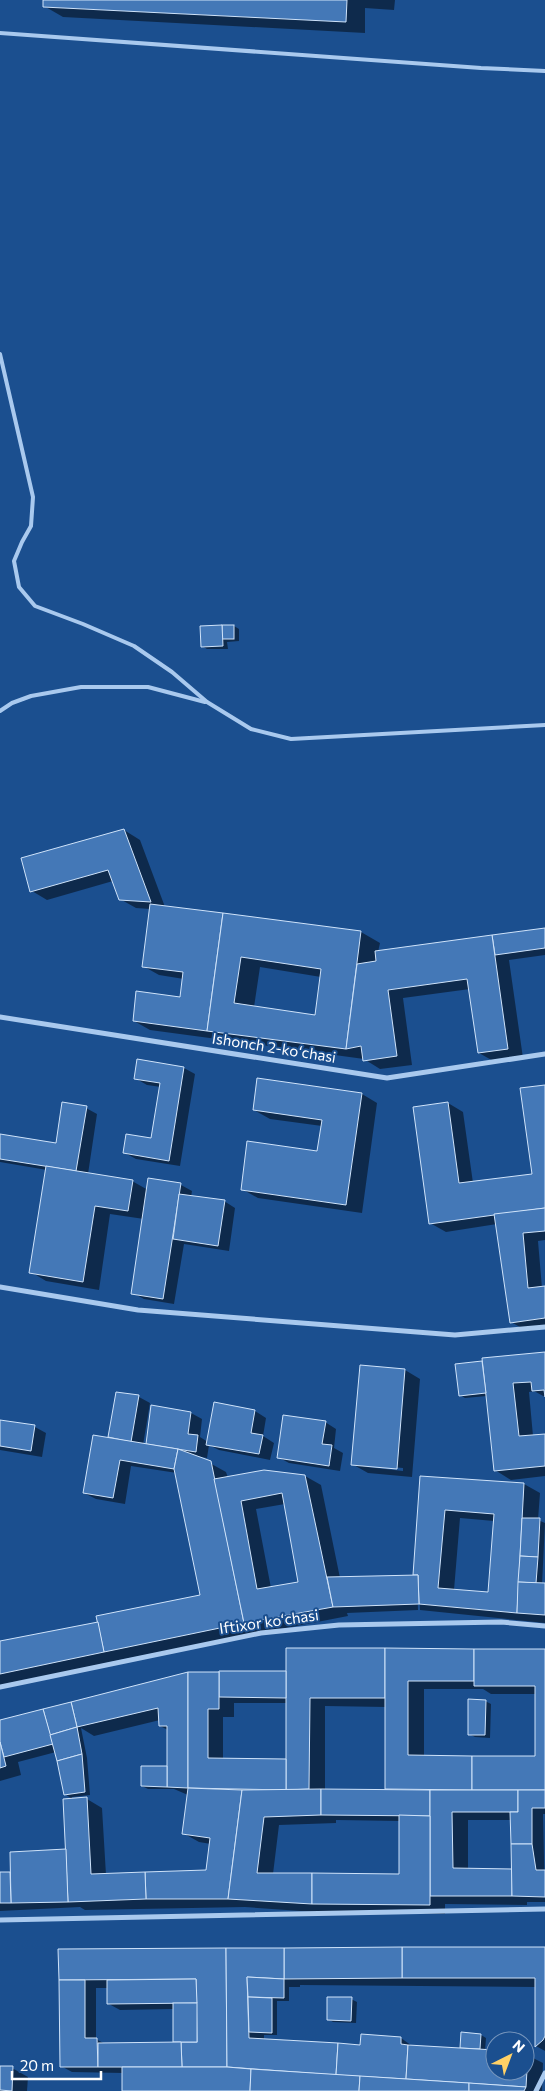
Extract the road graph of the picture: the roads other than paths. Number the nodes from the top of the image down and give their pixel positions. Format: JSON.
{"nodes":[{"id":1,"x":0,"y":33,"type":"edge"},
{"id":2,"x":545,"y":71,"type":"edge"},
{"id":3,"x":0,"y":354,"type":"edge"},
{"id":4,"x":207,"y":702,"type":"junction"},
{"id":5,"x":0,"y":711,"type":"edge"},
{"id":6,"x":545,"y":725,"type":"edge"},
{"id":7,"x":0,"y":1017,"type":"edge"},
{"id":8,"x":545,"y":1054,"type":"edge"},
{"id":9,"x":0,"y":1287,"type":"edge"},
{"id":10,"x":545,"y":1327,"type":"edge"},
{"id":11,"x":545,"y":1626,"type":"edge"},
{"id":12,"x":0,"y":1687,"type":"edge"},
{"id":13,"x":545,"y":1909,"type":"edge"},
{"id":14,"x":0,"y":1920,"type":"edge"},
{"id":15,"x":545,"y":2073,"type":"edge"},
{"id":16,"x":536,"y":2091,"type":"edge"}],
"edges":[{"from":1,"to":2,"type":"lane"},
{"from":3,"to":4,"type":"lane"},
{"from":4,"to":5,"type":"lane"},
{"from":4,"to":6,"type":"lane"},
{"from":7,"to":8,"type":"street","name":"Ishonch 2-koʻchasi"},
{"from":9,"to":10,"type":"street"},
{"from":11,"to":12,"type":"street","name":"Iftixor koʻchasi"},
{"from":13,"to":14,"type":"street"},
{"from":15,"to":16,"type":"street"}]}
